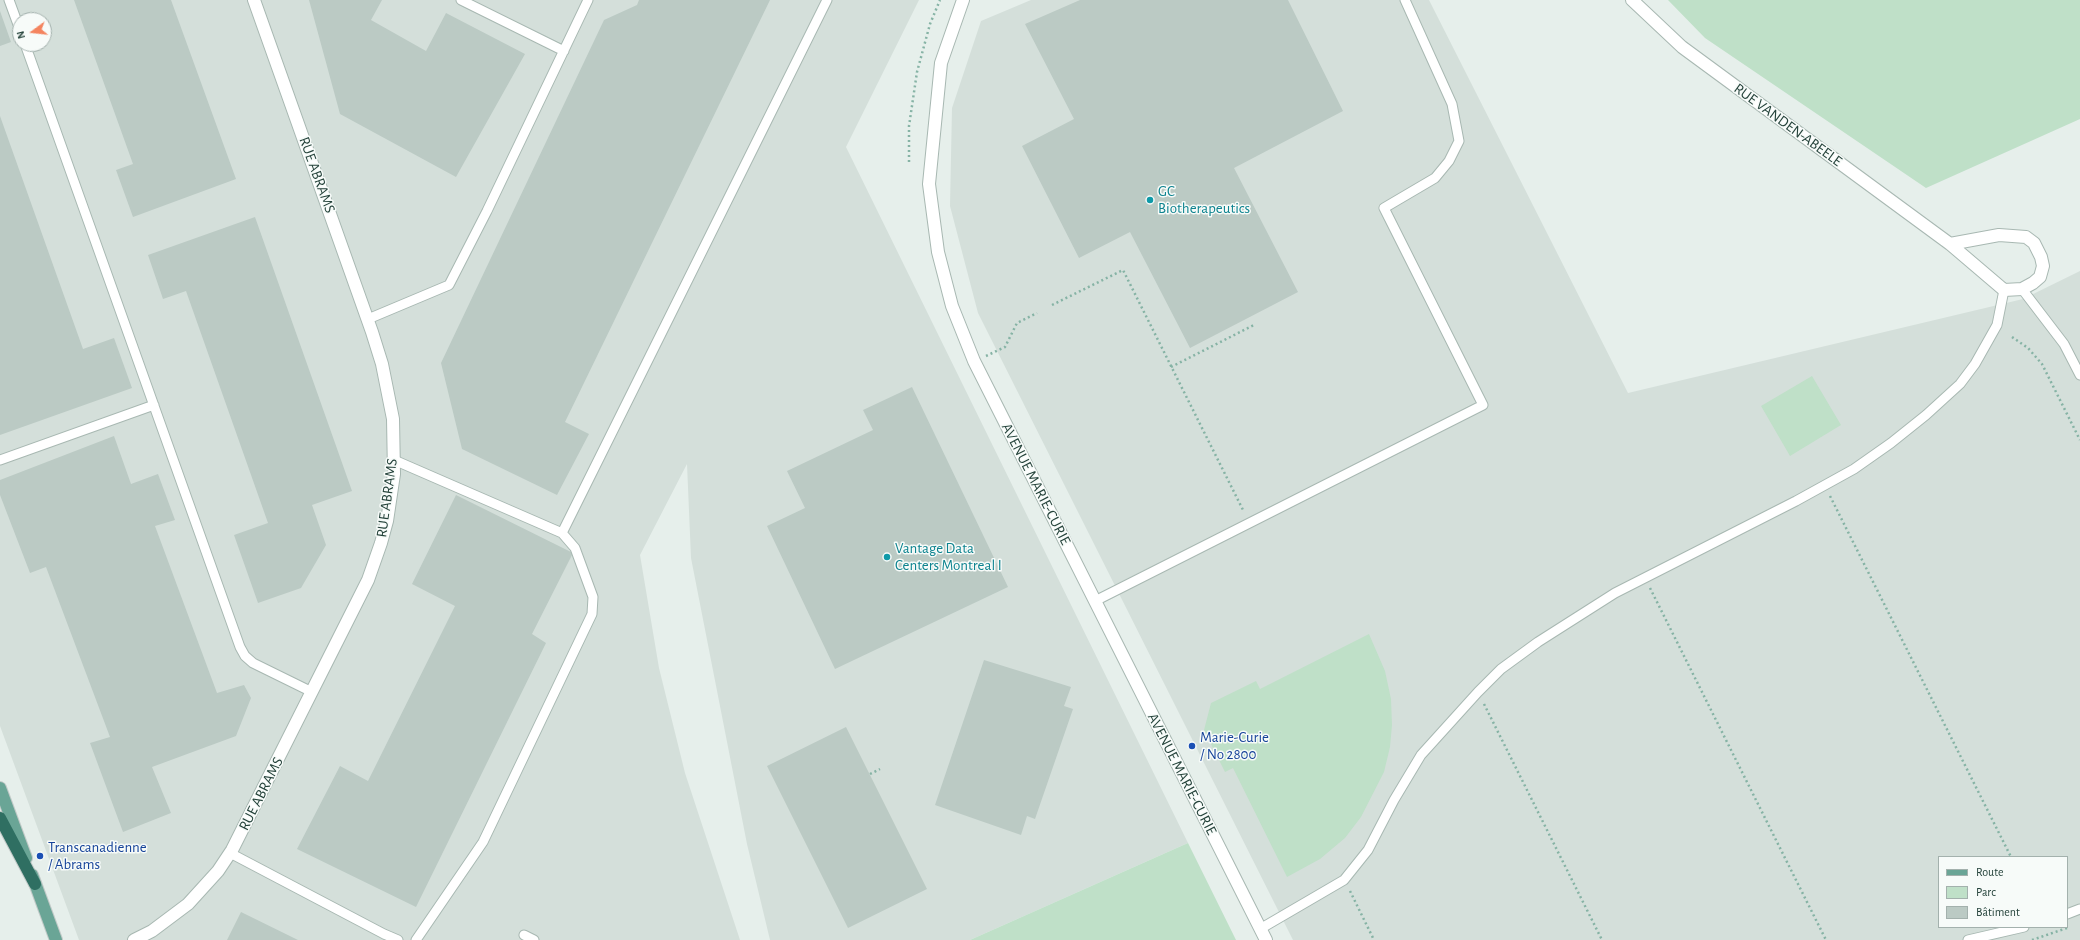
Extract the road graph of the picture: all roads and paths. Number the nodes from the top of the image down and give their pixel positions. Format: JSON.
{"nodes":[{"id":1,"x":9,"y":0,"type":"edge"},
{"id":2,"x":254,"y":0,"type":"edge"},
{"id":3,"x":461,"y":0,"type":"edge"},
{"id":4,"x":588,"y":0,"type":"edge"},
{"id":5,"x":827,"y":0,"type":"edge"},
{"id":6,"x":940,"y":0,"type":"edge"},
{"id":7,"x":963,"y":0,"type":"edge"},
{"id":8,"x":1405,"y":0,"type":"edge"},
{"id":9,"x":1632,"y":0,"type":"edge"},
{"id":10,"x":13,"y":12,"type":"edge"},
{"id":11,"x":564,"y":51,"type":"junction"},
{"id":12,"x":28,"y":52,"type":"edge"},
{"id":13,"x":909,"y":162,"type":"dead end"},
{"id":14,"x":1950,"y":244,"type":"junction"},
{"id":15,"x":2022,"y":288,"type":"junction"},
{"id":16,"x":2004,"y":290,"type":"junction"},
{"id":17,"x":1052,"y":305,"type":"dead end"},
{"id":18,"x":1037,"y":313,"type":"dead end"},
{"id":19,"x":368,"y":319,"type":"junction"},
{"id":20,"x":1254,"y":325,"type":"dead end"},
{"id":21,"x":2012,"y":337,"type":"dead end"},
{"id":22,"x":974,"y":361,"type":"junction"},
{"id":23,"x":1171,"y":367,"type":"junction"},
{"id":24,"x":2080,"y":375,"type":"edge"},
{"id":25,"x":154,"y":405,"type":"junction"},
{"id":26,"x":2080,"y":440,"type":"edge"},
{"id":27,"x":0,"y":460,"type":"edge"},
{"id":28,"x":394,"y":460,"type":"junction"},
{"id":29,"x":1825,"y":486,"type":"junction"},
{"id":30,"x":1249,"y":523,"type":"junction"},
{"id":31,"x":562,"y":533,"type":"junction"},
{"id":32,"x":1644,"y":578,"type":"junction"},
{"id":33,"x":1095,"y":601,"type":"junction"},
{"id":34,"x":312,"y":692,"type":"junction"},
{"id":35,"x":1478,"y":692,"type":"junction"},
{"id":36,"x":880,"y":769,"type":"dead end"},
{"id":37,"x":870,"y":774,"type":"dead end"},
{"id":38,"x":0,"y":788,"type":"edge"},
{"id":39,"x":0,"y":818,"type":"edge"},
{"id":40,"x":230,"y":853,"type":"junction"},
{"id":41,"x":2010,"y":856,"type":"edge"},
{"id":42,"x":1344,"y":880,"type":"junction"},
{"id":43,"x":35,"y":884,"type":"junction"},
{"id":44,"x":2080,"y":909,"type":"edge"},
{"id":45,"x":2068,"y":914,"type":"edge"},
{"id":46,"x":2020,"y":928,"type":"edge"},
{"id":47,"x":2065,"y":928,"type":"edge"},
{"id":48,"x":524,"y":935,"type":"dead end"},
{"id":49,"x":1263,"y":935,"type":"edge"},
{"id":50,"x":56,"y":940,"type":"edge"},
{"id":51,"x":134,"y":940,"type":"edge"},
{"id":52,"x":398,"y":940,"type":"edge"},
{"id":53,"x":416,"y":940,"type":"edge"},
{"id":54,"x":534,"y":940,"type":"edge"},
{"id":55,"x":1374,"y":940,"type":"edge"},
{"id":56,"x":1602,"y":940,"type":"edge"},
{"id":57,"x":1826,"y":940,"type":"edge"},
{"id":58,"x":1968,"y":940,"type":"edge"},
{"id":59,"x":2032,"y":940,"type":"edge"}],
"edges":[{"from":1,"to":10,"type":"lane"},
{"from":2,"to":19,"type":"street","name":"RUE ABRAMS"},
{"from":3,"to":11,"type":"lane"},
{"from":4,"to":11,"type":"lane"},
{"from":5,"to":31,"type":"lane"},
{"from":6,"to":13,"type":"path"},
{"from":7,"to":22,"type":"street","name":"AVENUE MARIE-CURIE"},
{"from":8,"to":30,"type":"lane"},
{"from":9,"to":14,"type":"street","name":"RUE VANDEN-ABEELE"},
{"from":11,"to":19,"type":"lane"},
{"from":12,"to":25,"type":"lane"},
{"from":14,"to":15,"type":"street"},
{"from":14,"to":16,"type":"street","name":"RUE VANDEN-ABEELE"},
{"from":15,"to":16,"type":"street"},
{"from":15,"to":24,"type":"lane"},
{"from":16,"to":29,"type":"lane"},
{"from":17,"to":23,"type":"path"},
{"from":18,"to":22,"type":"path"},
{"from":19,"to":28,"type":"street","name":"RUE ABRAMS"},
{"from":20,"to":23,"type":"path"},
{"from":21,"to":26,"type":"path"},
{"from":22,"to":33,"type":"street","name":"AVENUE MARIE-CURIE"},
{"from":23,"to":30,"type":"path"},
{"from":25,"to":27,"type":"lane"},
{"from":25,"to":34,"type":"lane"},
{"from":28,"to":31,"type":"lane"},
{"from":28,"to":34,"type":"street","name":"RUE ABRAMS"},
{"from":29,"to":32,"type":"lane"},
{"from":29,"to":41,"type":"path"},
{"from":30,"to":33,"type":"lane"},
{"from":31,"to":53,"type":"lane"},
{"from":32,"to":35,"type":"lane"},
{"from":32,"to":57,"type":"path"},
{"from":33,"to":49,"type":"street","name":"AVENUE MARIE-CURIE"},
{"from":34,"to":40,"type":"street","name":"RUE ABRAMS"},
{"from":35,"to":42,"type":"lane"},
{"from":35,"to":56,"type":"path"},
{"from":36,"to":37,"type":"path"},
{"from":38,"to":43,"type":"main road"},
{"from":39,"to":43,"type":"highway"},
{"from":40,"to":51,"type":"street","name":"RUE ABRAMS"},
{"from":40,"to":52,"type":"lane"},
{"from":42,"to":49,"type":"lane"},
{"from":42,"to":55,"type":"path"},
{"from":43,"to":50,"type":"main road"},
{"from":44,"to":45,"type":"lane"},
{"from":46,"to":58,"type":"lane"},
{"from":47,"to":59,"type":"path"},
{"from":48,"to":54,"type":"lane"}]}
